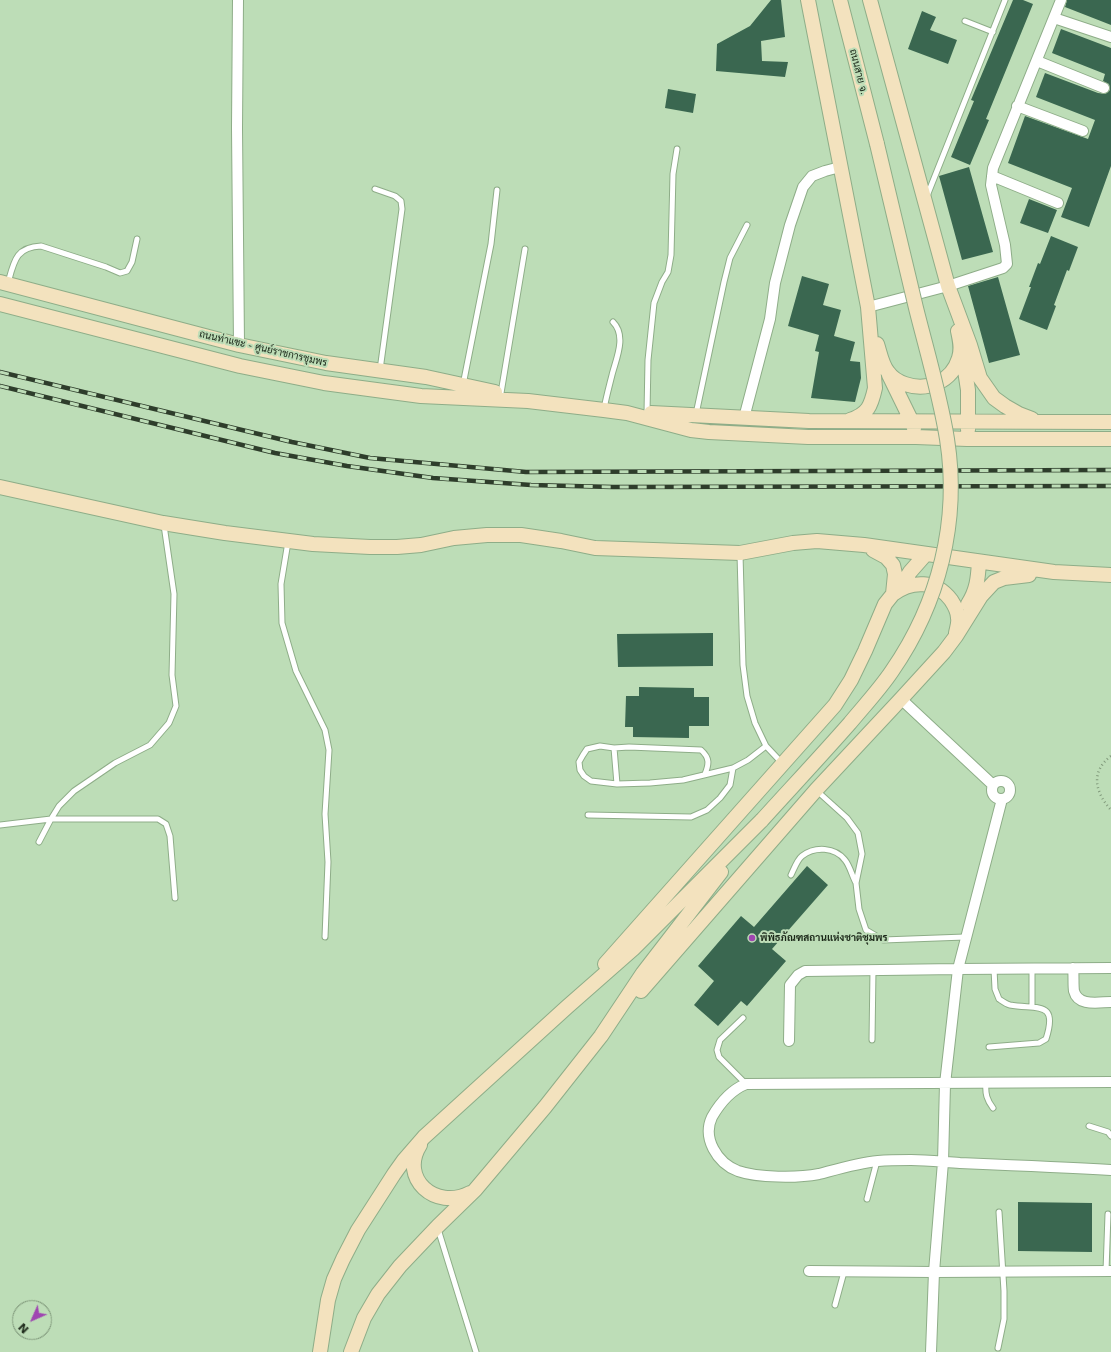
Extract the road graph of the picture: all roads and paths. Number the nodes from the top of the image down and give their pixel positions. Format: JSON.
{"nodes":[{"id":1,"x":238,"y":0,"type":"edge"},
{"id":2,"x":808,"y":0,"type":"edge"},
{"id":3,"x":840,"y":0,"type":"edge"},
{"id":4,"x":870,"y":0,"type":"edge"},
{"id":5,"x":1005,"y":0,"type":"edge"},
{"id":6,"x":1061,"y":0,"type":"edge"},
{"id":7,"x":1054,"y":18,"type":"junction"},
{"id":8,"x":965,"y":21,"type":"dead end"},
{"id":9,"x":993,"y":32,"type":"junction"},
{"id":10,"x":1111,"y":37,"type":"edge"},
{"id":11,"x":1037,"y":60,"type":"junction"},
{"id":12,"x":1104,"y":88,"type":"dead end"},
{"id":13,"x":1017,"y":106,"type":"junction"},
{"id":14,"x":1083,"y":131,"type":"dead end"},
{"id":15,"x":677,"y":149,"type":"dead end"},
{"id":16,"x":840,"y":167,"type":"junction"},
{"id":17,"x":992,"y":176,"type":"junction"},
{"id":18,"x":375,"y":189,"type":"dead end"},
{"id":19,"x":498,"y":190,"type":"dead end"},
{"id":20,"x":925,"y":199,"type":"junction"},
{"id":21,"x":1058,"y":203,"type":"dead end"},
{"id":22,"x":746,"y":225,"type":"dead end"},
{"id":23,"x":137,"y":238,"type":"dead end"},
{"id":24,"x":525,"y":249,"type":"dead end"},
{"id":25,"x":4,"y":284,"type":"edge"},
{"id":26,"x":948,"y":286,"type":"junction"},
{"id":27,"x":0,"y":304,"type":"edge"},
{"id":28,"x":868,"y":307,"type":"junction"},
{"id":29,"x":613,"y":322,"type":"dead end"},
{"id":30,"x":961,"y":345,"type":"junction"},
{"id":31,"x":240,"y":346,"type":"junction"},
{"id":32,"x":240,"y":366,"type":"junction"},
{"id":33,"x":380,"y":371,"type":"junction"},
{"id":34,"x":888,"y":373,"type":"junction"},
{"id":35,"x":462,"y":386,"type":"junction"},
{"id":36,"x":501,"y":394,"type":"junction"},
{"id":37,"x":528,"y":401,"type":"junction"},
{"id":38,"x":604,"y":410,"type":"junction"},
{"id":39,"x":627,"y":413,"type":"junction"},
{"id":40,"x":646,"y":413,"type":"junction"},
{"id":41,"x":696,"y":415,"type":"junction"},
{"id":42,"x":744,"y":418,"type":"junction"},
{"id":43,"x":846,"y":421,"type":"junction"},
{"id":44,"x":968,"y":421,"type":"junction"},
{"id":45,"x":1040,"y":421,"type":"junction"},
{"id":46,"x":912,"y":422,"type":"junction"},
{"id":47,"x":1111,"y":422,"type":"edge"},
{"id":48,"x":916,"y":437,"type":"junction"},
{"id":49,"x":967,"y":439,"type":"junction"},
{"id":50,"x":1111,"y":439,"type":"edge"},
{"id":51,"x":0,"y":487,"type":"edge"},
{"id":52,"x":163,"y":523,"type":"junction"},
{"id":53,"x":288,"y":542,"type":"junction"},
{"id":54,"x":864,"y":545,"type":"junction"},
{"id":55,"x":740,"y":553,"type":"junction"},
{"id":56,"x":925,"y":555,"type":"junction"},
{"id":57,"x":979,"y":562,"type":"junction"},
{"id":58,"x":1054,"y":572,"type":"junction"},
{"id":59,"x":1111,"y":575,"type":"edge"},
{"id":60,"x":896,"y":591,"type":"junction"},
{"id":61,"x":958,"y":618,"type":"junction"},
{"id":62,"x":956,"y":636,"type":"junction"},
{"id":63,"x":902,"y":699,"type":"junction"},
{"id":64,"x":766,"y":746,"type":"junction"},
{"id":65,"x":614,"y":748,"type":"junction"},
{"id":66,"x":1111,"y":756,"type":"edge"},
{"id":67,"x":782,"y":763,"type":"junction"},
{"id":68,"x":733,"y":768,"type":"junction"},
{"id":69,"x":705,"y":774,"type":"junction"},
{"id":70,"x":617,"y":784,"type":"junction"},
{"id":71,"x":993,"y":785,"type":"junction"},
{"id":72,"x":816,"y":790,"type":"junction"},
{"id":73,"x":1002,"y":798,"type":"junction"},
{"id":74,"x":1111,"y":810,"type":"edge"},
{"id":75,"x":588,"y":815,"type":"dead end"},
{"id":76,"x":51,"y":819,"type":"junction"},
{"id":77,"x":762,"y":820,"type":"junction"},
{"id":78,"x":0,"y":825,"type":"edge"},
{"id":79,"x":39,"y":842,"type":"dead end"},
{"id":80,"x":791,"y":875,"type":"dead end"},
{"id":81,"x":856,"y":883,"type":"junction"},
{"id":82,"x":175,"y":898,"type":"dead end"},
{"id":83,"x":324,"y":937,"type":"dead end"},
{"id":84,"x":965,"y":937,"type":"junction"},
{"id":85,"x":1032,"y":968,"type":"junction"},
{"id":86,"x":1073,"y":968,"type":"junction"},
{"id":87,"x":1111,"y":968,"type":"edge"},
{"id":88,"x":958,"y":969,"type":"junction"},
{"id":89,"x":994,"y":969,"type":"junction"},
{"id":90,"x":873,"y":970,"type":"junction"},
{"id":91,"x":1111,"y":1002,"type":"edge"},
{"id":92,"x":568,"y":1007,"type":"junction"},
{"id":93,"x":1032,"y":1007,"type":"junction"},
{"id":94,"x":743,"y":1018,"type":"dead end"},
{"id":95,"x":601,"y":1036,"type":"junction"},
{"id":96,"x":872,"y":1040,"type":"dead end"},
{"id":97,"x":789,"y":1041,"type":"dead end"},
{"id":98,"x":989,"y":1047,"type":"dead end"},
{"id":99,"x":1111,"y":1082,"type":"edge"},
{"id":100,"x":746,"y":1084,"type":"junction"},
{"id":101,"x":945,"y":1084,"type":"junction"},
{"id":102,"x":986,"y":1084,"type":"junction"},
{"id":103,"x":993,"y":1108,"type":"dead end"},
{"id":104,"x":1089,"y":1126,"type":"dead end"},
{"id":105,"x":1111,"y":1136,"type":"edge"},
{"id":106,"x":424,"y":1137,"type":"junction"},
{"id":107,"x":878,"y":1161,"type":"junction"},
{"id":108,"x":943,"y":1162,"type":"junction"},
{"id":109,"x":1111,"y":1170,"type":"edge"},
{"id":110,"x":476,"y":1190,"type":"junction"},
{"id":111,"x":867,"y":1199,"type":"dead end"},
{"id":112,"x":999,"y":1212,"type":"dead end"},
{"id":113,"x":1108,"y":1214,"type":"dead end"},
{"id":114,"x":438,"y":1226,"type":"junction"},
{"id":115,"x":808,"y":1271,"type":"dead end"},
{"id":116,"x":1109,"y":1271,"type":"edge"},
{"id":117,"x":844,"y":1272,"type":"junction"},
{"id":118,"x":934,"y":1272,"type":"junction"},
{"id":119,"x":1002,"y":1272,"type":"junction"},
{"id":120,"x":835,"y":1305,"type":"dead end"},
{"id":121,"x":998,"y":1348,"type":"dead end"},
{"id":122,"x":320,"y":1352,"type":"edge"},
{"id":123,"x":351,"y":1352,"type":"edge"},
{"id":124,"x":476,"y":1352,"type":"edge"},
{"id":125,"x":931,"y":1352,"type":"edge"}],
"edges":[{"from":1,"to":31,"type":"street"},
{"from":2,"to":16,"type":"main road"},
{"from":3,"to":77,"type":"main road","name":"ถนนสาย จ.","bridge":true},
{"from":4,"to":20,"type":"main road"},
{"from":5,"to":9,"type":"lane"},
{"from":6,"to":7,"type":"street"},
{"from":7,"to":10,"type":"street"},
{"from":7,"to":11,"type":"street"},
{"from":8,"to":9,"type":"lane"},
{"from":9,"to":20,"type":"lane"},
{"from":11,"to":12,"type":"street"},
{"from":11,"to":13,"type":"street"},
{"from":13,"to":14,"type":"street"},
{"from":13,"to":17,"type":"street"},
{"from":15,"to":40,"type":"lane"},
{"from":16,"to":28,"type":"main road"},
{"from":16,"to":42,"type":"street"},
{"from":17,"to":21,"type":"street"},
{"from":17,"to":26,"type":"street"},
{"from":18,"to":33,"type":"lane"},
{"from":19,"to":35,"type":"lane"},
{"from":20,"to":26,"type":"main road"},
{"from":22,"to":41,"type":"lane"},
{"from":23,"to":25,"type":"lane"},
{"from":24,"to":36,"type":"lane"},
{"from":25,"to":31,"type":"main road","name":"ถนนท่าแซะ - ศูนย์ราชการชุมพร"},
{"from":26,"to":28,"type":"street"},
{"from":26,"to":30,"type":"main road"},
{"from":26,"to":45,"type":"main road"},
{"from":27,"to":32,"type":"main road","name":"ถนนท่าแซะ - ศูนย์ราชการชุมพร"},
{"from":28,"to":34,"type":"main road"},
{"from":28,"to":43,"type":"main road"},
{"from":29,"to":38,"type":"lane"},
{"from":30,"to":34,"type":"main road"},
{"from":30,"to":44,"type":"main road"},
{"from":31,"to":32,"type":"main road"},
{"from":31,"to":33,"type":"main road","name":"ถนนท่าแซะ - ศูนย์ราชการชุมพร"},
{"from":32,"to":37,"type":"main road","name":"ถนนท่าแซะ - ศูนย์ราชการชุมพร"},
{"from":33,"to":35,"type":"main road","name":"ถนนท่าแซะ - ศูนย์ราชการชุมพร"},
{"from":34,"to":46,"type":"main road"},
{"from":35,"to":36,"type":"main road","name":"ถนนท่าแซะ - ศูนย์ราชการชุมพร"},
{"from":36,"to":37,"type":"main road","name":"ถนนท่าแซะ - ศูนย์ราชการชุมพร"},
{"from":37,"to":38,"type":"main road","name":"ถนนท่าแซะ - ศูนย์ราชการชุมพร"},
{"from":38,"to":39,"type":"main road","name":"ถนนท่าแซะ - ศูนย์ราชการชุมพร"},
{"from":39,"to":40,"type":"main road"},
{"from":39,"to":48,"type":"main road"},
{"from":40,"to":41,"type":"main road"},
{"from":41,"to":42,"type":"main road"},
{"from":42,"to":43,"type":"main road"},
{"from":43,"to":46,"type":"main road"},
{"from":44,"to":45,"type":"main road"},
{"from":44,"to":46,"type":"main road"},
{"from":44,"to":49,"type":"main road"},
{"from":45,"to":47,"type":"main road"},
{"from":46,"to":48,"type":"main road"},
{"from":48,"to":49,"type":"main road"},
{"from":49,"to":50,"type":"main road"},
{"from":51,"to":52,"type":"main road"},
{"from":52,"to":53,"type":"main road"},
{"from":52,"to":76,"type":"lane"},
{"from":53,"to":55,"type":"main road"},
{"from":53,"to":83,"type":"lane"},
{"from":54,"to":55,"type":"main road"},
{"from":54,"to":56,"type":"main road"},
{"from":54,"to":60,"type":"main road"},
{"from":55,"to":64,"type":"lane"},
{"from":56,"to":57,"type":"main road"},
{"from":56,"to":60,"type":"main road"},
{"from":57,"to":58,"type":"main road"},
{"from":57,"to":61,"type":"main road"},
{"from":58,"to":59,"type":"main road"},
{"from":58,"to":62,"type":"main road"},
{"from":60,"to":61,"type":"main road"},
{"from":60,"to":67,"type":"main road"},
{"from":61,"to":62,"type":"main road"},
{"from":62,"to":63,"type":"main road"},
{"from":63,"to":71,"type":"street"},
{"from":63,"to":72,"type":"main road"},
{"from":64,"to":67,"type":"lane"},
{"from":64,"to":68,"type":"lane"},
{"from":65,"to":69,"type":"lane"},
{"from":65,"to":70,"type":"lane"},
{"from":65,"to":70,"type":"lane"},
{"from":66,"to":74,"type":"path"},
{"from":67,"to":92,"type":"main road"},
{"from":68,"to":69,"type":"lane"},
{"from":68,"to":75,"type":"lane"},
{"from":69,"to":70,"type":"lane"},
{"from":71,"to":73,"type":"street"},
{"from":71,"to":73,"type":"street"},
{"from":72,"to":81,"type":"lane"},
{"from":72,"to":95,"type":"main road"},
{"from":73,"to":84,"type":"street"},
{"from":76,"to":78,"type":"lane"},
{"from":76,"to":79,"type":"lane"},
{"from":76,"to":82,"type":"lane"},
{"from":77,"to":92,"type":"main road"},
{"from":77,"to":95,"type":"main road"},
{"from":80,"to":81,"type":"lane"},
{"from":81,"to":84,"type":"lane"},
{"from":84,"to":88,"type":"street"},
{"from":85,"to":86,"type":"street"},
{"from":85,"to":89,"type":"street"},
{"from":85,"to":93,"type":"lane"},
{"from":86,"to":87,"type":"street"},
{"from":86,"to":91,"type":"street"},
{"from":88,"to":89,"type":"street"},
{"from":88,"to":90,"type":"street"},
{"from":88,"to":101,"type":"street"},
{"from":89,"to":93,"type":"lane"},
{"from":90,"to":96,"type":"lane"},
{"from":90,"to":97,"type":"street"},
{"from":92,"to":106,"type":"main road"},
{"from":93,"to":98,"type":"lane"},
{"from":94,"to":100,"type":"lane"},
{"from":95,"to":110,"type":"main road"},
{"from":99,"to":102,"type":"street"},
{"from":100,"to":101,"type":"street"},
{"from":100,"to":107,"type":"street"},
{"from":101,"to":102,"type":"street"},
{"from":101,"to":108,"type":"street"},
{"from":102,"to":103,"type":"lane"},
{"from":104,"to":105,"type":"lane"},
{"from":106,"to":110,"type":"main road"},
{"from":106,"to":122,"type":"main road"},
{"from":107,"to":108,"type":"street"},
{"from":107,"to":111,"type":"lane"},
{"from":108,"to":109,"type":"street"},
{"from":108,"to":118,"type":"street"},
{"from":110,"to":114,"type":"main road"},
{"from":112,"to":119,"type":"lane"},
{"from":113,"to":116,"type":"lane"},
{"from":114,"to":123,"type":"main road"},
{"from":114,"to":124,"type":"lane"},
{"from":115,"to":117,"type":"street"},
{"from":116,"to":119,"type":"street"},
{"from":117,"to":118,"type":"street"},
{"from":117,"to":120,"type":"lane"},
{"from":118,"to":119,"type":"street"},
{"from":118,"to":125,"type":"street"},
{"from":119,"to":121,"type":"lane"}]}
